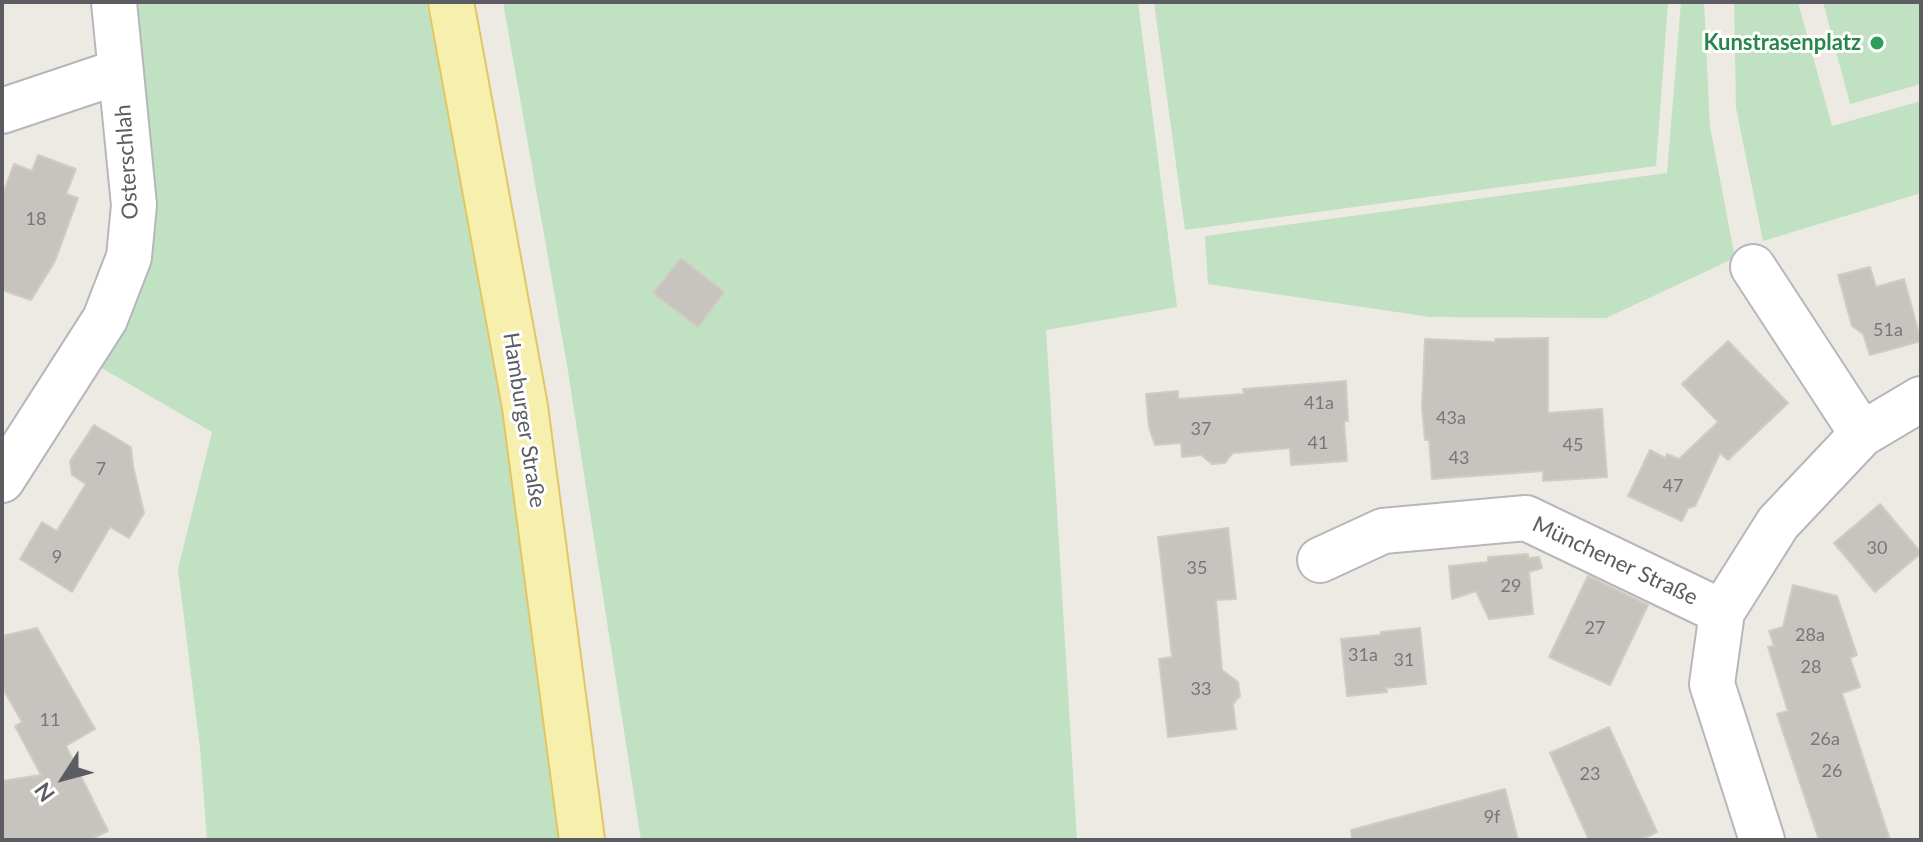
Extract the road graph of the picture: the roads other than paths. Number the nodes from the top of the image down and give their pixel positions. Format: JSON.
{"nodes":[{"id":1,"x":114,"y":2,"type":"edge"},
{"id":2,"x":451,"y":2,"type":"edge"},
{"id":3,"x":121,"y":71,"type":"junction"},
{"id":4,"x":2,"y":111,"type":"edge"},
{"id":5,"x":1753,"y":267,"type":"dead end"},
{"id":6,"x":1921,"y":399,"type":"edge"},
{"id":7,"x":1862,"y":434,"type":"junction"},
{"id":8,"x":2,"y":480,"type":"edge"},
{"id":9,"x":1320,"y":560,"type":"dead end"},
{"id":10,"x":1722,"y":612,"type":"junction"},
{"id":11,"x":582,"y":840,"type":"edge"},
{"id":12,"x":1762,"y":840,"type":"edge"}],
"edges":[{"from":1,"to":3,"type":"street","name":"Osterschlah"},
{"from":2,"to":11,"type":"main road","name":"Hamburger Straße"},
{"from":3,"to":4,"type":"street"},
{"from":3,"to":8,"type":"street","name":"Osterschlah"},
{"from":5,"to":7,"type":"street"},
{"from":6,"to":7,"type":"street","name":"Münchener Straße"},
{"from":7,"to":10,"type":"street","name":"Münchener Straße"},
{"from":9,"to":10,"type":"street","name":"Münchener Straße"},
{"from":10,"to":12,"type":"street","name":"Münchener Straße"}]}
